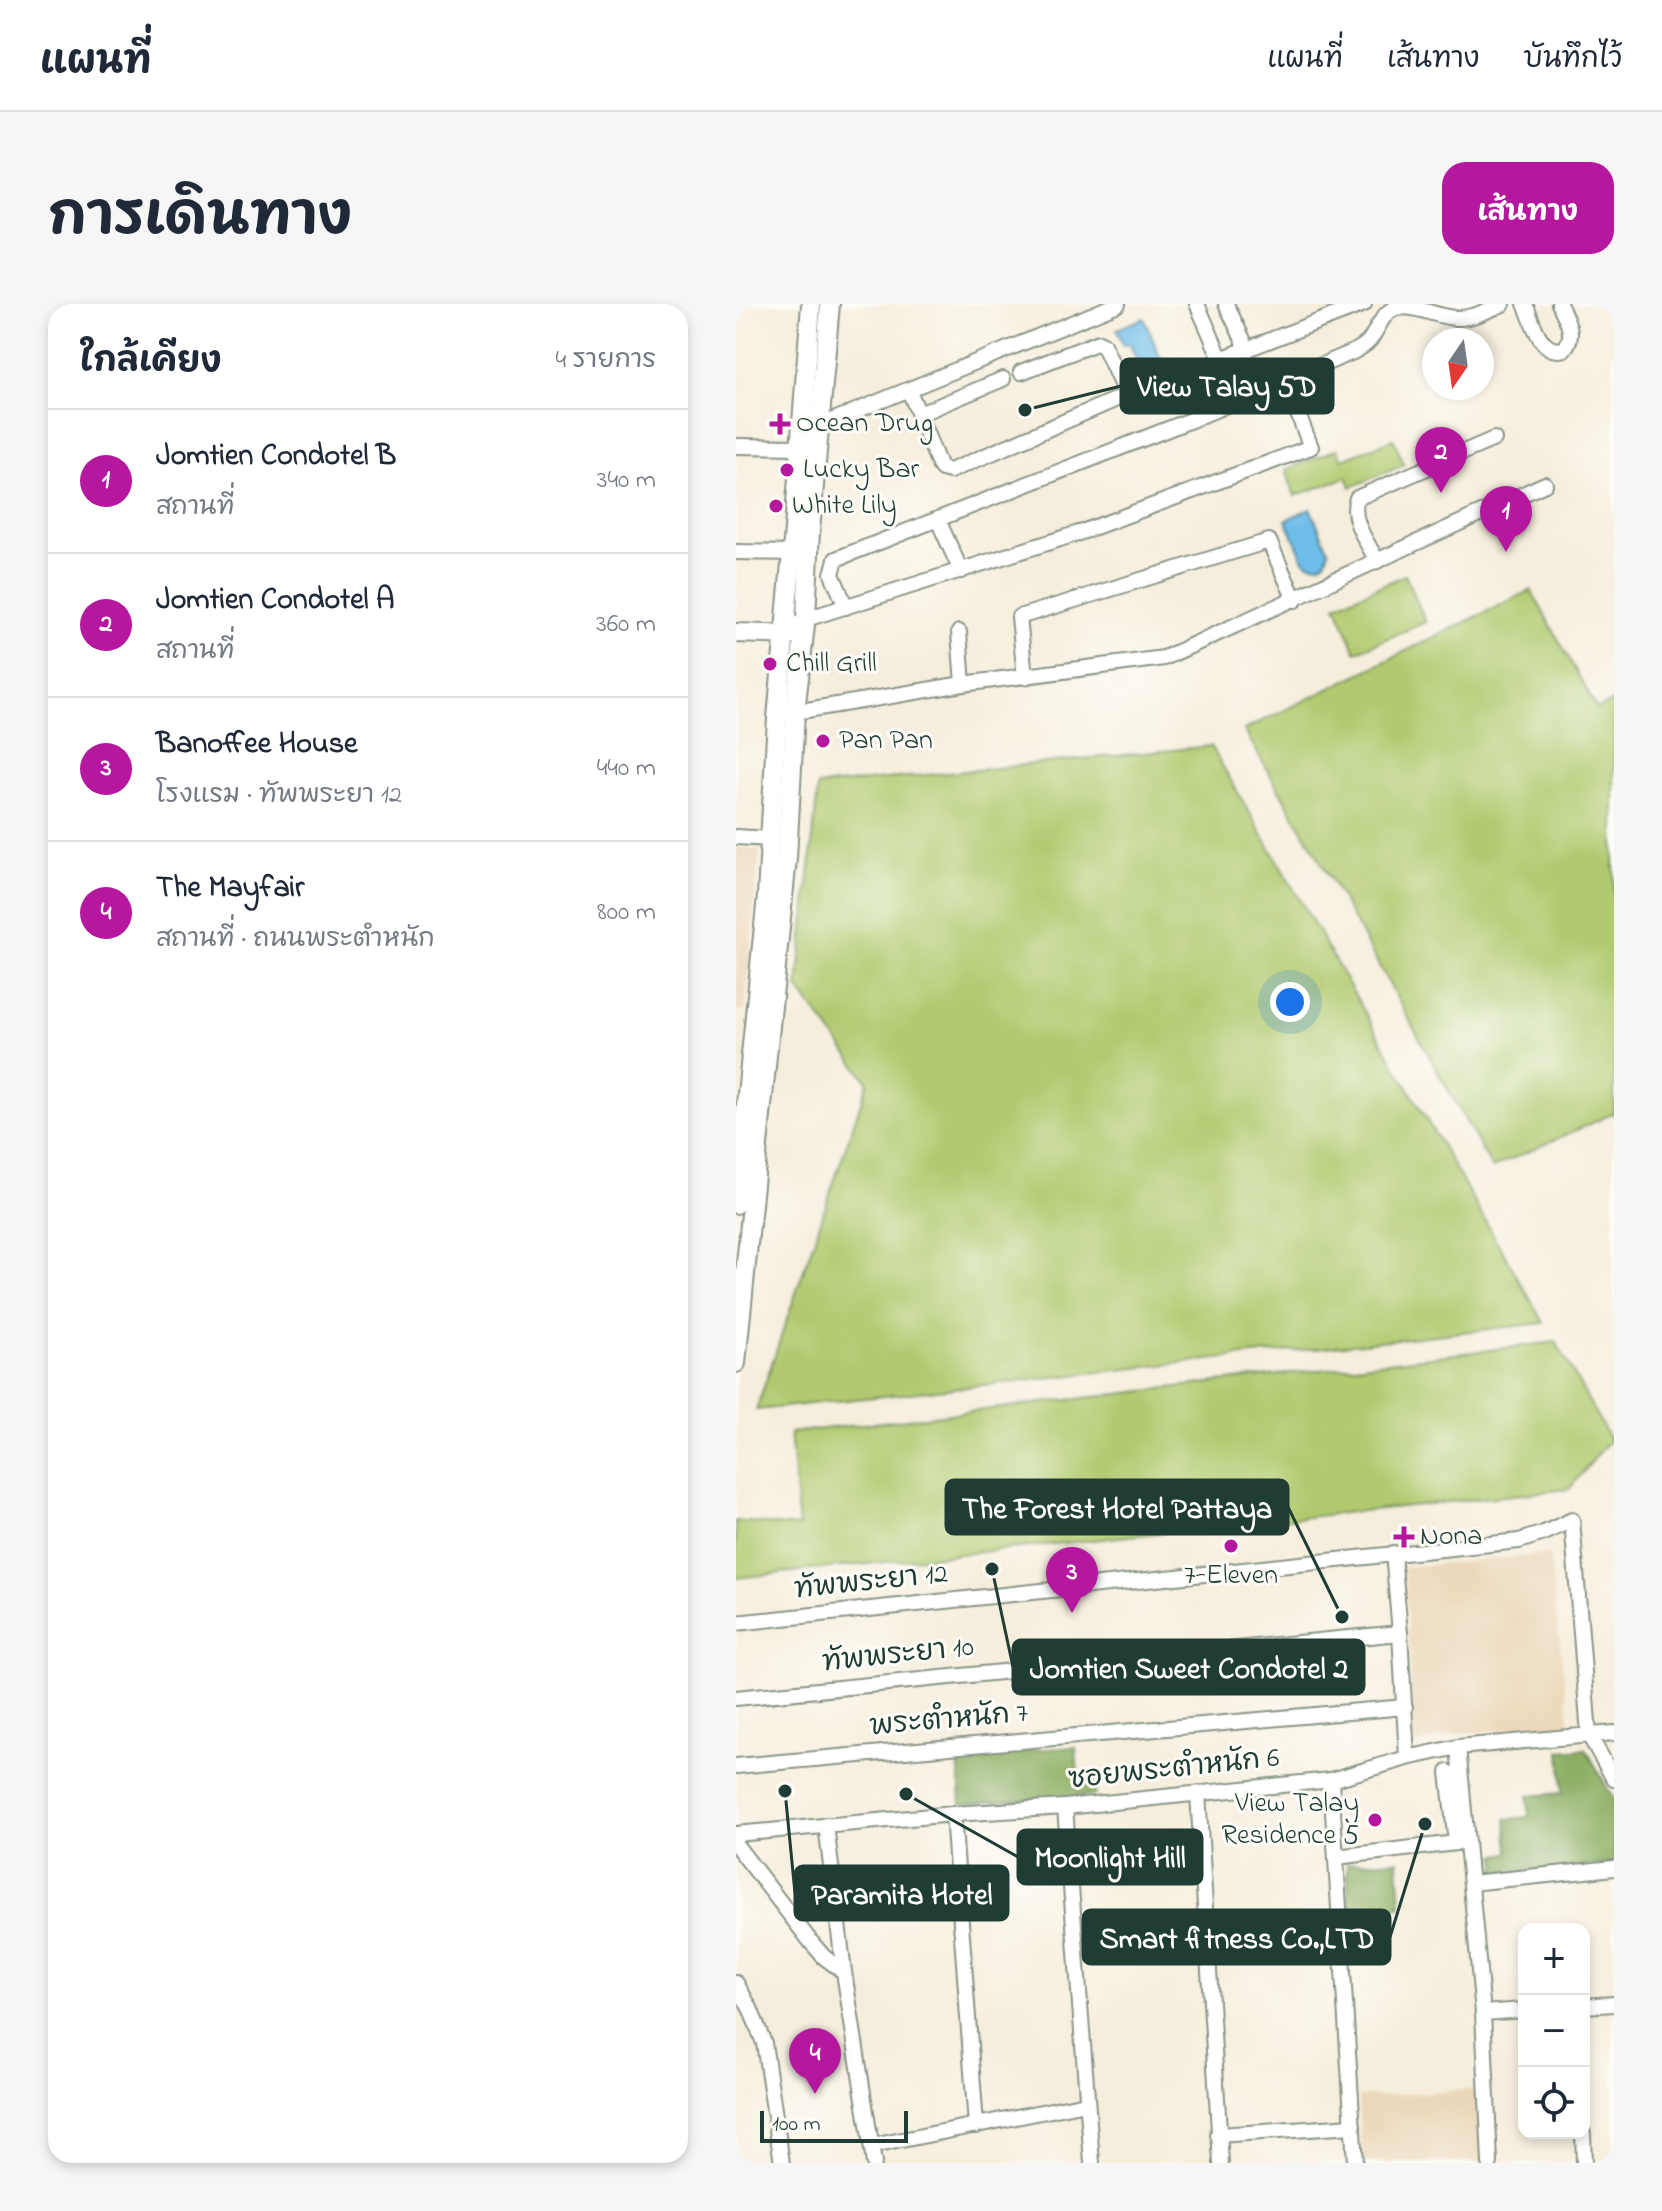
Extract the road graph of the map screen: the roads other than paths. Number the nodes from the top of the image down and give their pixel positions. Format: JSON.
{"nodes":[{"id":1,"x":811,"y":304,"type":"edge"},
{"id":2,"x":830,"y":304,"type":"edge"},
{"id":3,"x":1118,"y":304,"type":"edge"},
{"id":4,"x":1197,"y":304,"type":"edge"},
{"id":5,"x":1226,"y":304,"type":"edge"},
{"id":6,"x":1364,"y":304,"type":"edge"},
{"id":7,"x":1503,"y":304,"type":"edge"},
{"id":8,"x":1525,"y":304,"type":"edge"},
{"id":9,"x":1559,"y":304,"type":"edge"},
{"id":10,"x":1248,"y":350,"type":"junction"},
{"id":11,"x":1221,"y":359,"type":"junction"},
{"id":12,"x":1021,"y":372,"type":"dead end"},
{"id":13,"x":1003,"y":379,"type":"dead end"},
{"id":14,"x":1285,"y":381,"type":"junction"},
{"id":15,"x":909,"y":390,"type":"junction"},
{"id":16,"x":1126,"y":395,"type":"junction"},
{"id":17,"x":919,"y":414,"type":"junction"},
{"id":18,"x":819,"y":426,"type":"junction"},
{"id":19,"x":1494,"y":439,"type":"dead end"},
{"id":20,"x":736,"y":446,"type":"edge"},
{"id":21,"x":800,"y":447,"type":"junction"},
{"id":22,"x":1545,"y":484,"type":"dead end"},
{"id":23,"x":938,"y":520,"type":"junction"},
{"id":24,"x":736,"y":552,"type":"edge"},
{"id":25,"x":792,"y":553,"type":"junction"},
{"id":26,"x":1377,"y":561,"type":"junction"},
{"id":27,"x":961,"y":571,"type":"junction"},
{"id":28,"x":1295,"y":600,"type":"junction"},
{"id":29,"x":846,"y":607,"type":"junction"},
{"id":30,"x":736,"y":621,"type":"edge"},
{"id":31,"x":805,"y":626,"type":"junction"},
{"id":32,"x":785,"y":629,"type":"junction"},
{"id":33,"x":959,"y":632,"type":"dead end"},
{"id":34,"x":736,"y":633,"type":"edge"},
{"id":35,"x":1025,"y":677,"type":"junction"},
{"id":36,"x":963,"y":684,"type":"junction"},
{"id":37,"x":795,"y":712,"type":"junction"},
{"id":38,"x":736,"y":837,"type":"edge"},
{"id":39,"x":771,"y":839,"type":"junction"},
{"id":40,"x":736,"y":1204,"type":"edge"},
{"id":41,"x":742,"y":1252,"type":"edge"},
{"id":42,"x":736,"y":1363,"type":"edge"},
{"id":43,"x":1393,"y":1553,"type":"junction"},
{"id":44,"x":736,"y":1623,"type":"edge"},
{"id":45,"x":1400,"y":1633,"type":"junction"},
{"id":46,"x":736,"y":1698,"type":"edge"},
{"id":47,"x":1405,"y":1707,"type":"junction"},
{"id":48,"x":1614,"y":1733,"type":"edge"},
{"id":49,"x":1589,"y":1735,"type":"junction"},
{"id":50,"x":1458,"y":1747,"type":"junction"},
{"id":51,"x":1407,"y":1758,"type":"junction"},
{"id":52,"x":736,"y":1766,"type":"edge"},
{"id":53,"x":1448,"y":1772,"type":"dead end"},
{"id":54,"x":1614,"y":1779,"type":"edge"},
{"id":55,"x":1331,"y":1780,"type":"junction"},
{"id":56,"x":1198,"y":1794,"type":"junction"},
{"id":57,"x":1065,"y":1807,"type":"junction"},
{"id":58,"x":953,"y":1814,"type":"junction"},
{"id":59,"x":826,"y":1825,"type":"junction"},
{"id":60,"x":736,"y":1834,"type":"edge"},
{"id":61,"x":736,"y":1845,"type":"edge"},
{"id":62,"x":1336,"y":1857,"type":"junction"},
{"id":63,"x":1614,"y":1868,"type":"edge"},
{"id":64,"x":1471,"y":1883,"type":"junction"},
{"id":65,"x":844,"y":1972,"type":"junction"},
{"id":66,"x":736,"y":1983,"type":"edge"},
{"id":67,"x":1614,"y":2004,"type":"edge"},
{"id":68,"x":1590,"y":2006,"type":"edge"},
{"id":69,"x":1518,"y":2010,"type":"edge"},
{"id":70,"x":1483,"y":2013,"type":"junction"},
{"id":71,"x":1086,"y":2103,"type":"junction"},
{"id":72,"x":976,"y":2126,"type":"junction"},
{"id":73,"x":1353,"y":2126,"type":"junction"},
{"id":74,"x":1218,"y":2135,"type":"junction"},
{"id":75,"x":1583,"y":2139,"type":"edge"},
{"id":76,"x":872,"y":2146,"type":"junction"},
{"id":77,"x":782,"y":2163,"type":"edge"},
{"id":78,"x":874,"y":2163,"type":"edge"},
{"id":79,"x":1092,"y":2163,"type":"edge"},
{"id":80,"x":1221,"y":2163,"type":"edge"},
{"id":81,"x":1355,"y":2163,"type":"edge"},
{"id":82,"x":1490,"y":2163,"type":"edge"},
{"id":83,"x":1584,"y":2163,"type":"edge"}],
"edges":[{"from":1,"to":21,"type":"main road"},
{"from":2,"to":18,"type":"main road"},
{"from":3,"to":15,"type":"street"},
{"from":4,"to":11,"type":"street"},
{"from":5,"to":10,"type":"street"},
{"from":6,"to":10,"type":"street"},
{"from":7,"to":14,"type":"street"},
{"from":8,"to":9,"type":"street"},
{"from":10,"to":11,"type":"street"},
{"from":11,"to":16,"type":"street"},
{"from":12,"to":16,"type":"street"},
{"from":13,"to":17,"type":"street"},
{"from":14,"to":23,"type":"street"},
{"from":14,"to":27,"type":"street"},
{"from":15,"to":17,"type":"street"},
{"from":15,"to":18,"type":"street"},
{"from":16,"to":17,"type":"street"},
{"from":18,"to":31,"type":"main road"},
{"from":19,"to":26,"type":"street"},
{"from":20,"to":21,"type":"street"},
{"from":21,"to":25,"type":"main road"},
{"from":22,"to":26,"type":"street"},
{"from":23,"to":27,"type":"street"},
{"from":23,"to":29,"type":"street"},
{"from":24,"to":25,"type":"street"},
{"from":25,"to":32,"type":"main road"},
{"from":26,"to":28,"type":"street"},
{"from":27,"to":29,"type":"street"},
{"from":28,"to":35,"type":"street"},
{"from":28,"to":35,"type":"street"},
{"from":29,"to":31,"type":"street"},
{"from":30,"to":32,"type":"main road"},
{"from":31,"to":32,"type":"main road"},
{"from":31,"to":37,"type":"main road"},
{"from":32,"to":34,"type":"main road"},
{"from":32,"to":39,"type":"main road"},
{"from":33,"to":36,"type":"street"},
{"from":35,"to":36,"type":"street"},
{"from":36,"to":37,"type":"street"},
{"from":37,"to":41,"type":"main road"},
{"from":38,"to":39,"type":"street"},
{"from":39,"to":40,"type":"main road"},
{"from":41,"to":42,"type":"main road"},
{"from":43,"to":44,"type":"street","name":"ทัพพระยา 12"},
{"from":43,"to":45,"type":"street"},
{"from":43,"to":49,"type":"street","name":"ทัพพระยา 12"},
{"from":45,"to":46,"type":"street","name":"ทัพพระยา 10"},
{"from":45,"to":47,"type":"street"},
{"from":47,"to":51,"type":"street"},
{"from":47,"to":52,"type":"street","name":"พระตำหนัก 7"},
{"from":48,"to":49,"type":"street","name":"ซอยพระตำหนัก 6"},
{"from":49,"to":50,"type":"street","name":"ซอยพระตำหนัก 6"},
{"from":49,"to":54,"type":"street"},
{"from":50,"to":51,"type":"street","name":"ซอยพระตำหนัก 6"},
{"from":50,"to":64,"type":"street"},
{"from":51,"to":55,"type":"street","name":"ซอยพระตำหนัก 6"},
{"from":53,"to":62,"type":"street"},
{"from":55,"to":56,"type":"street","name":"ซอยพระตำหนัก 6"},
{"from":55,"to":62,"type":"street"},
{"from":56,"to":57,"type":"street","name":"ซอยพระตำหนัก 6"},
{"from":56,"to":74,"type":"street"},
{"from":57,"to":58,"type":"street","name":"ซอยพระตำหนัก 6"},
{"from":57,"to":71,"type":"street"},
{"from":58,"to":59,"type":"street","name":"ซอยพระตำหนัก 6"},
{"from":58,"to":72,"type":"street"},
{"from":59,"to":60,"type":"street","name":"ซอยพระตำหนัก 6"},
{"from":59,"to":65,"type":"street"},
{"from":61,"to":65,"type":"street"},
{"from":62,"to":73,"type":"street"},
{"from":63,"to":64,"type":"street"},
{"from":64,"to":70,"type":"street"},
{"from":65,"to":76,"type":"street"},
{"from":66,"to":77,"type":"street"},
{"from":67,"to":68,"type":"street"},
{"from":69,"to":70,"type":"street"},
{"from":70,"to":82,"type":"street"},
{"from":71,"to":72,"type":"street"},
{"from":71,"to":79,"type":"street"},
{"from":72,"to":76,"type":"street"},
{"from":73,"to":74,"type":"street"},
{"from":73,"to":81,"type":"street"},
{"from":74,"to":80,"type":"street"},
{"from":75,"to":83,"type":"street"},
{"from":76,"to":78,"type":"street"}]}
